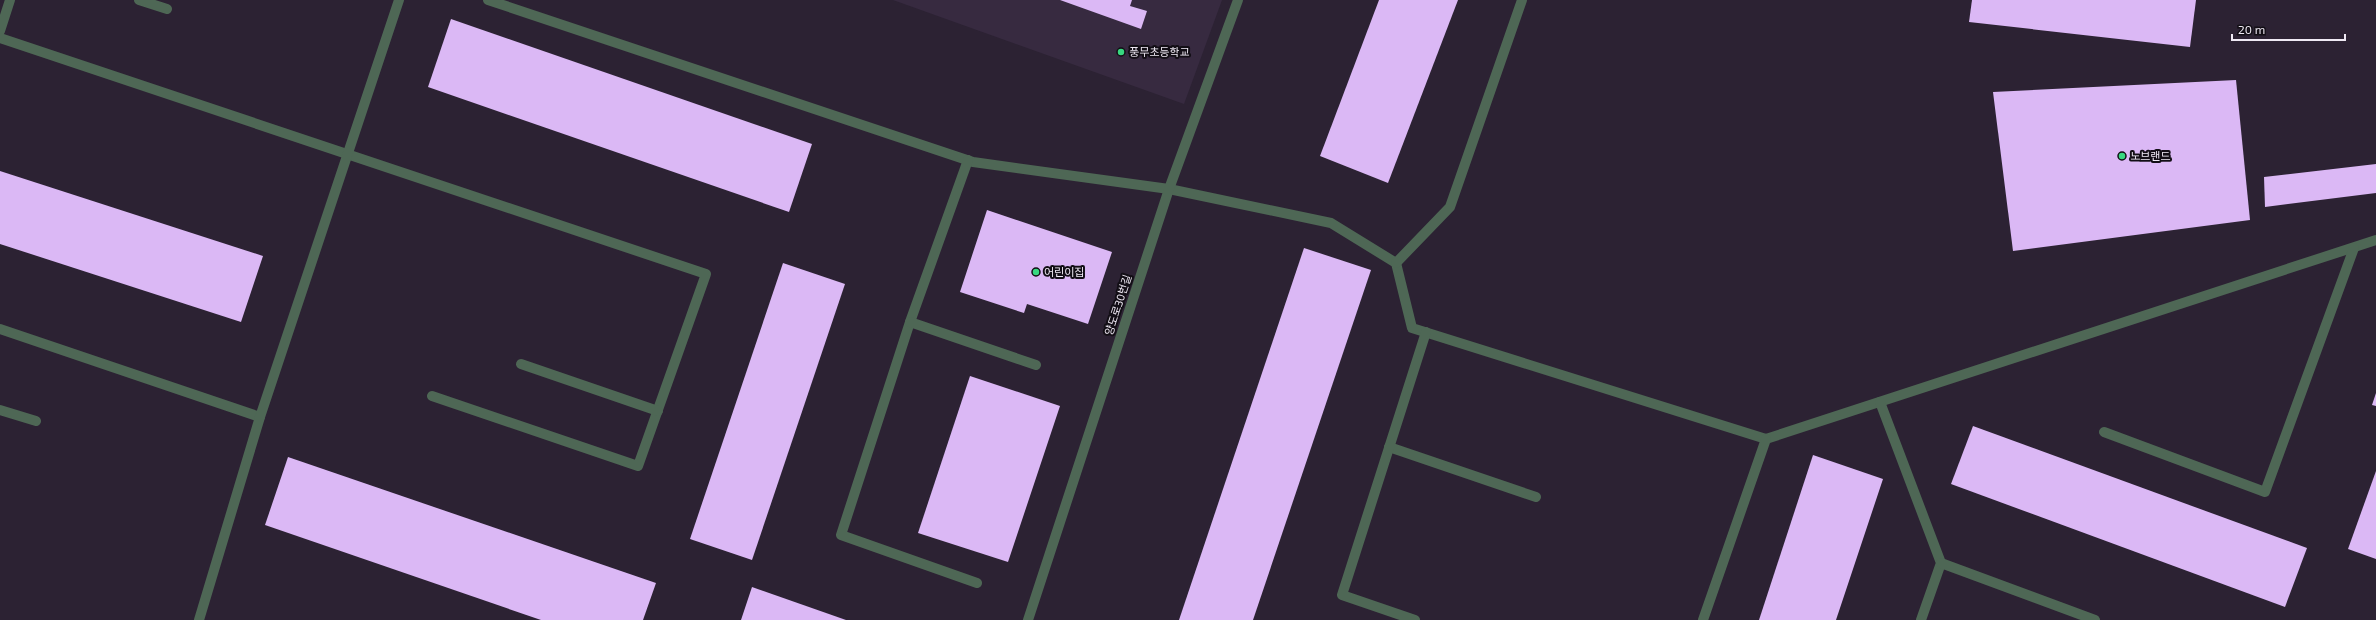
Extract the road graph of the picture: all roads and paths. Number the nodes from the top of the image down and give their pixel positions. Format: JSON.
{"nodes":[{"id":1,"x":10,"y":0,"type":"edge"},
{"id":2,"x":139,"y":0,"type":"edge"},
{"id":3,"x":399,"y":0,"type":"edge"},
{"id":4,"x":488,"y":0,"type":"edge"},
{"id":5,"x":1238,"y":0,"type":"edge"},
{"id":6,"x":1522,"y":0,"type":"edge"},
{"id":7,"x":166,"y":9,"type":"dead end"},
{"id":8,"x":0,"y":31,"type":"edge"},
{"id":9,"x":0,"y":38,"type":"edge"},
{"id":10,"x":348,"y":154,"type":"junction"},
{"id":11,"x":968,"y":160,"type":"junction"},
{"id":12,"x":1169,"y":189,"type":"junction"},
{"id":13,"x":2376,"y":240,"type":"edge"},
{"id":14,"x":2354,"y":248,"type":"junction"},
{"id":15,"x":1396,"y":263,"type":"junction"},
{"id":16,"x":910,"y":322,"type":"junction"},
{"id":17,"x":0,"y":330,"type":"edge"},
{"id":18,"x":1426,"y":332,"type":"junction"},
{"id":19,"x":521,"y":364,"type":"dead end"},
{"id":20,"x":1036,"y":365,"type":"dead end"},
{"id":21,"x":432,"y":396,"type":"dead end"},
{"id":22,"x":1880,"y":402,"type":"junction"},
{"id":23,"x":0,"y":410,"type":"edge"},
{"id":24,"x":658,"y":411,"type":"junction"},
{"id":25,"x":260,"y":417,"type":"junction"},
{"id":26,"x":36,"y":421,"type":"dead end"},
{"id":27,"x":2104,"y":432,"type":"dead end"},
{"id":28,"x":1766,"y":439,"type":"junction"},
{"id":29,"x":1389,"y":447,"type":"junction"},
{"id":30,"x":1536,"y":497,"type":"dead end"},
{"id":31,"x":1941,"y":563,"type":"junction"},
{"id":32,"x":977,"y":583,"type":"dead end"},
{"id":33,"x":199,"y":620,"type":"edge"},
{"id":34,"x":1028,"y":620,"type":"edge"},
{"id":35,"x":1415,"y":620,"type":"edge"},
{"id":36,"x":1703,"y":620,"type":"edge"},
{"id":37,"x":1921,"y":620,"type":"edge"},
{"id":38,"x":2095,"y":620,"type":"edge"}],
"edges":[{"from":1,"to":8,"type":"street"},
{"from":2,"to":7,"type":"street"},
{"from":3,"to":10,"type":"street"},
{"from":4,"to":11,"type":"street"},
{"from":5,"to":12,"type":"street","name":"양도로30번길"},
{"from":6,"to":15,"type":"street"},
{"from":9,"to":10,"type":"street"},
{"from":10,"to":24,"type":"street"},
{"from":10,"to":25,"type":"street"},
{"from":11,"to":12,"type":"street"},
{"from":11,"to":16,"type":"street"},
{"from":12,"to":15,"type":"street"},
{"from":12,"to":34,"type":"street","name":"양도로30번길"},
{"from":13,"to":14,"type":"street"},
{"from":14,"to":22,"type":"street"},
{"from":14,"to":27,"type":"street"},
{"from":15,"to":18,"type":"street"},
{"from":16,"to":20,"type":"street"},
{"from":16,"to":32,"type":"street"},
{"from":17,"to":25,"type":"street"},
{"from":18,"to":28,"type":"street"},
{"from":18,"to":29,"type":"street"},
{"from":19,"to":24,"type":"street"},
{"from":21,"to":24,"type":"street"},
{"from":22,"to":28,"type":"street"},
{"from":22,"to":31,"type":"street"},
{"from":23,"to":26,"type":"street"},
{"from":25,"to":33,"type":"street"},
{"from":28,"to":36,"type":"street"},
{"from":29,"to":30,"type":"street"},
{"from":29,"to":35,"type":"street"},
{"from":31,"to":37,"type":"street"},
{"from":31,"to":38,"type":"street"}]}
